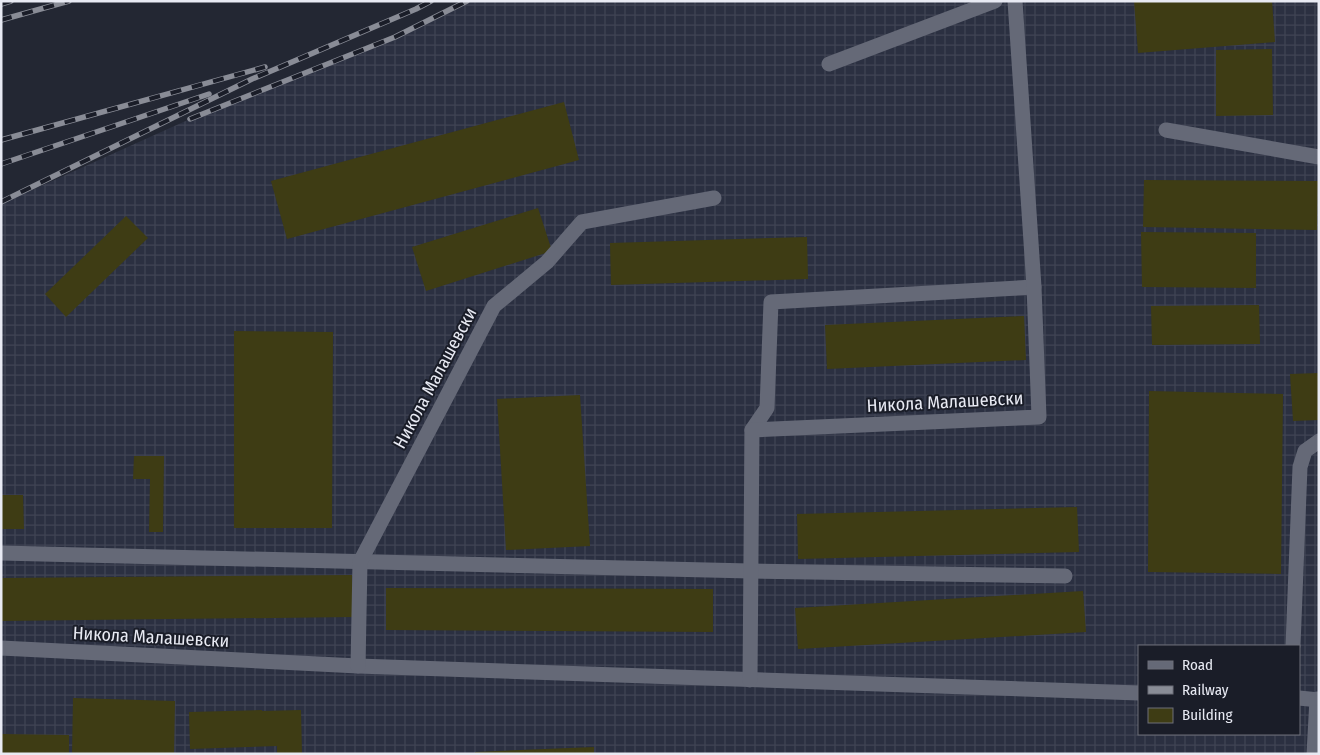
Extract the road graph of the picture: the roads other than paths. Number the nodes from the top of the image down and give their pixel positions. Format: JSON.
{"nodes":[{"id":1,"x":995,"y":1,"type":"edge"},
{"id":2,"x":1014,"y":1,"type":"edge"},
{"id":3,"x":829,"y":64,"type":"dead end"},
{"id":4,"x":1166,"y":130,"type":"dead end"},
{"id":5,"x":1319,"y":157,"type":"edge"},
{"id":6,"x":714,"y":198,"type":"dead end"},
{"id":7,"x":1034,"y":287,"type":"junction"},
{"id":8,"x":752,"y":430,"type":"junction"},
{"id":9,"x":1319,"y":441,"type":"edge"},
{"id":10,"x":1,"y":553,"type":"edge"},
{"id":11,"x":360,"y":562,"type":"junction"},
{"id":12,"x":750,"y":571,"type":"junction"},
{"id":13,"x":1064,"y":576,"type":"dead end"},
{"id":14,"x":1293,"y":645,"type":"edge"},
{"id":15,"x":1,"y":648,"type":"edge"},
{"id":16,"x":358,"y":666,"type":"junction"},
{"id":17,"x":750,"y":680,"type":"junction"},
{"id":18,"x":1138,"y":693,"type":"edge"},
{"id":19,"x":1300,"y":698,"type":"edge"},
{"id":20,"x":1318,"y":700,"type":"edge"},
{"id":21,"x":1314,"y":754,"type":"edge"}],
"edges":[{"from":1,"to":3,"type":"street"},
{"from":2,"to":7,"type":"street","name":"Никола Малашевски"},
{"from":4,"to":5,"type":"street"},
{"from":6,"to":11,"type":"street","name":"Никола Малашевски"},
{"from":7,"to":8,"type":"street"},
{"from":7,"to":8,"type":"street","name":"Никола Малашевски"},
{"from":8,"to":12,"type":"street"},
{"from":9,"to":14,"type":"street"},
{"from":10,"to":11,"type":"street"},
{"from":11,"to":12,"type":"street"},
{"from":11,"to":16,"type":"street","name":"Никола Малашевски"},
{"from":12,"to":13,"type":"street"},
{"from":12,"to":17,"type":"street"},
{"from":15,"to":16,"type":"street","name":"Никола Малашевски"},
{"from":16,"to":17,"type":"street","name":"Никола Малашевски"},
{"from":17,"to":18,"type":"street","name":"Никола Малашевски"},
{"from":19,"to":20,"type":"street"},
{"from":20,"to":21,"type":"street"}]}
